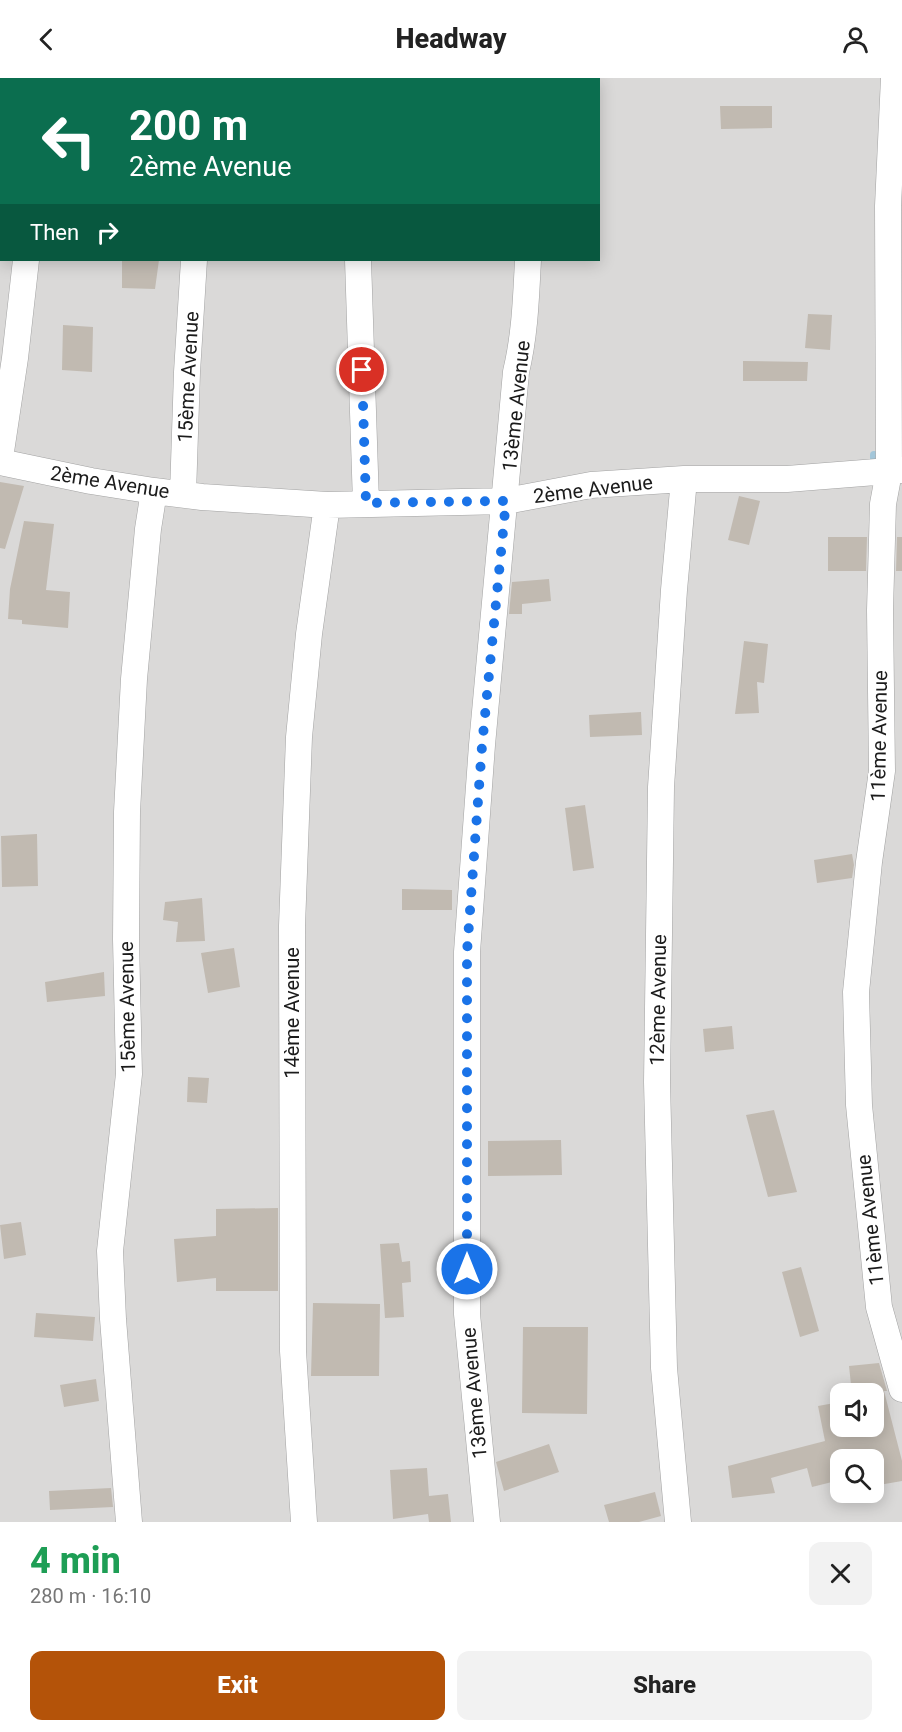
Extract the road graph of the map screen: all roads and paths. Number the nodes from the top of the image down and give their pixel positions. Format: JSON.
{"nodes":[{"id":1,"x":894,"y":78,"type":"edge"},
{"id":2,"x":26,"y":261,"type":"edge"},
{"id":3,"x":194,"y":261,"type":"edge"},
{"id":4,"x":358,"y":261,"type":"edge"},
{"id":5,"x":528,"y":261,"type":"edge"},
{"id":6,"x":0,"y":460,"type":"edge"},
{"id":7,"x":896,"y":471,"type":"edge"},
{"id":8,"x":684,"y":479,"type":"junction"},
{"id":9,"x":154,"y":491,"type":"junction"},
{"id":10,"x":183,"y":494,"type":"junction"},
{"id":11,"x":506,"y":501,"type":"junction"},
{"id":12,"x":366,"y":503,"type":"junction"},
{"id":13,"x":327,"y":505,"type":"junction"},
{"id":14,"x":902,"y":1389,"type":"edge"},
{"id":15,"x":129,"y":1522,"type":"edge"},
{"id":16,"x":304,"y":1522,"type":"edge"},
{"id":17,"x":487,"y":1522,"type":"edge"},
{"id":18,"x":678,"y":1522,"type":"edge"}],
"edges":[{"from":1,"to":7,"type":"street","name":"11ème Avenue"},
{"from":2,"to":6,"type":"street"},
{"from":3,"to":10,"type":"street","name":"15ème Avenue"},
{"from":4,"to":12,"type":"street"},
{"from":5,"to":11,"type":"street","name":"13ème Avenue"},
{"from":6,"to":9,"type":"street","name":"2ème Avenue"},
{"from":7,"to":8,"type":"street","name":"2ème Avenue"},
{"from":7,"to":14,"type":"street","name":"11ème Avenue"},
{"from":8,"to":11,"type":"street","name":"2ème Avenue"},
{"from":8,"to":18,"type":"street","name":"12ème Avenue"},
{"from":9,"to":10,"type":"street","name":"2ème Avenue"},
{"from":9,"to":15,"type":"street","name":"15ème Avenue"},
{"from":10,"to":13,"type":"street","name":"2ème Avenue"},
{"from":11,"to":12,"type":"street","name":"2ème Avenue"},
{"from":11,"to":17,"type":"street","name":"13ème Avenue"},
{"from":12,"to":13,"type":"street","name":"2ème Avenue"},
{"from":13,"to":16,"type":"street","name":"14ème Avenue"}]}
